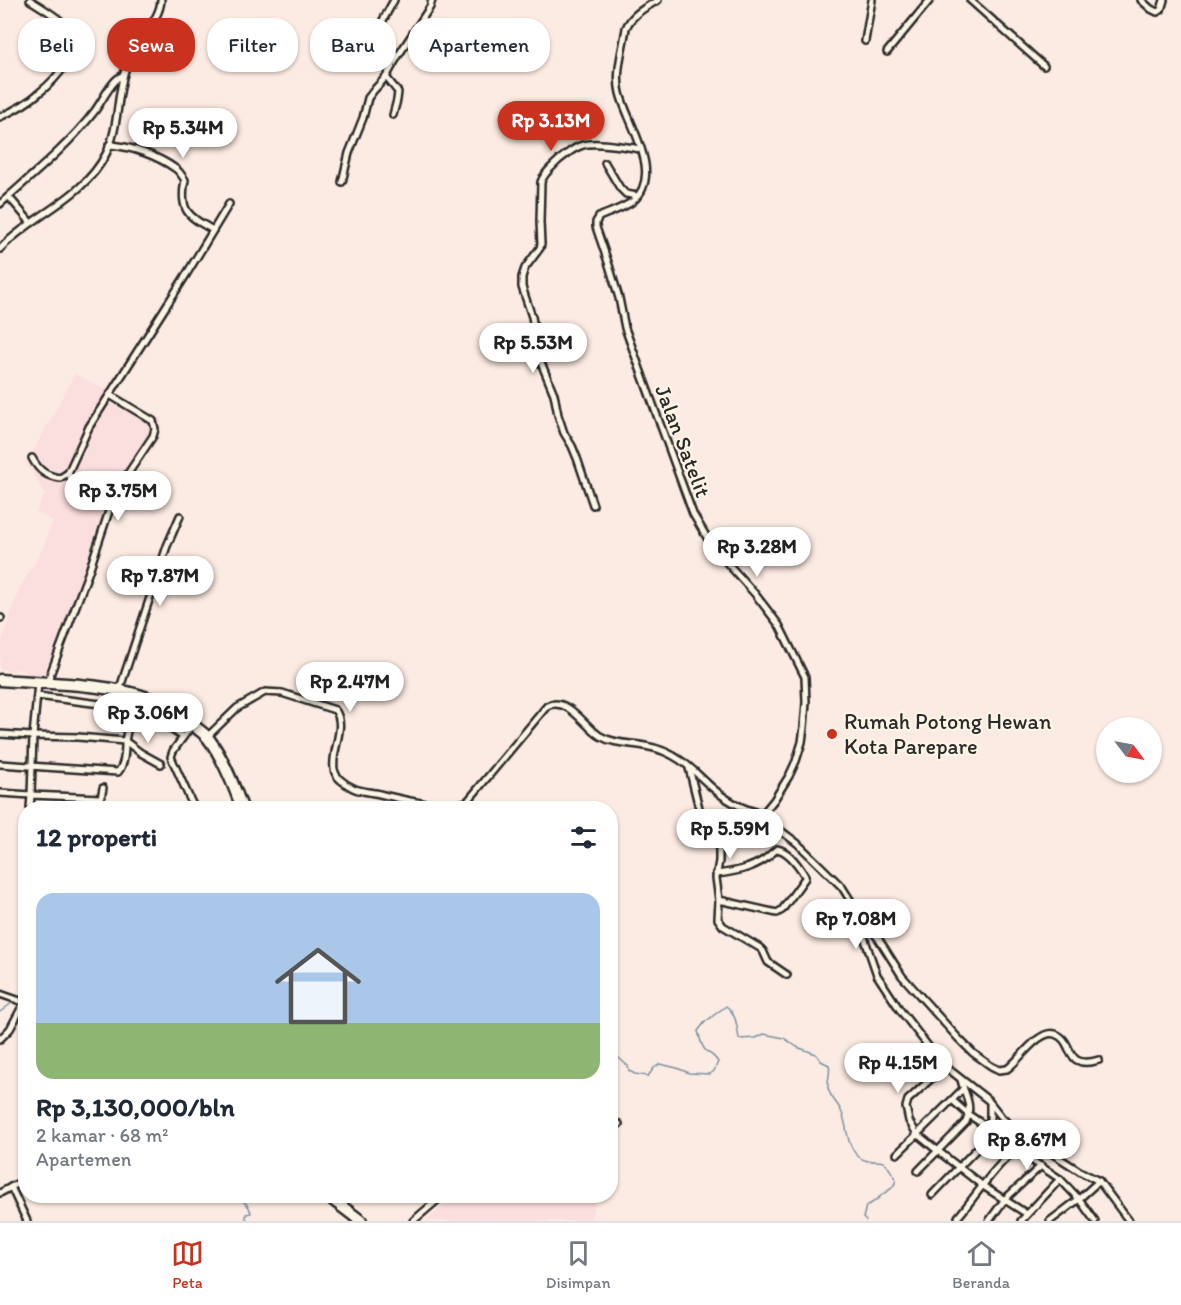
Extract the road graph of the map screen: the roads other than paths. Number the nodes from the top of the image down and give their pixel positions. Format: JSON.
{"nodes":[{"id":1,"x":30,"y":0,"type":"edge"},
{"id":2,"x":162,"y":0,"type":"edge"},
{"id":3,"x":394,"y":0,"type":"edge"},
{"id":4,"x":432,"y":0,"type":"edge"},
{"id":5,"x":658,"y":0,"type":"edge"},
{"id":6,"x":872,"y":0,"type":"edge"},
{"id":7,"x":930,"y":0,"type":"edge"},
{"id":8,"x":970,"y":0,"type":"edge"},
{"id":9,"x":1141,"y":0,"type":"edge"},
{"id":10,"x":1164,"y":0,"type":"edge"},
{"id":11,"x":384,"y":18,"type":"edge"},
{"id":12,"x":866,"y":41,"type":"dead end"},
{"id":13,"x":886,"y":52,"type":"dead end"},
{"id":14,"x":1044,"y":66,"type":"dead end"},
{"id":15,"x":121,"y":76,"type":"junction"},
{"id":16,"x":386,"y":77,"type":"junction"},
{"id":17,"x":393,"y":115,"type":"dead end"},
{"id":18,"x":0,"y":117,"type":"edge"},
{"id":19,"x":110,"y":145,"type":"junction"},
{"id":20,"x":641,"y":148,"type":"junction"},
{"id":21,"x":605,"y":163,"type":"dead end"},
{"id":22,"x":342,"y":182,"type":"dead end"},
{"id":23,"x":637,"y":196,"type":"junction"},
{"id":24,"x":9,"y":197,"type":"junction"},
{"id":25,"x":0,"y":204,"type":"edge"},
{"id":26,"x":229,"y":204,"type":"dead end"},
{"id":27,"x":31,"y":223,"type":"junction"},
{"id":28,"x":213,"y":230,"type":"junction"},
{"id":29,"x":0,"y":249,"type":"edge"},
{"id":30,"x":110,"y":395,"type":"junction"},
{"id":31,"x":32,"y":458,"type":"dead end"},
{"id":32,"x":68,"y":473,"type":"junction"},
{"id":33,"x":114,"y":499,"type":"junction"},
{"id":34,"x":593,"y":505,"type":"dead end"},
{"id":35,"x":180,"y":516,"type":"dead end"},
{"id":36,"x":0,"y":680,"type":"edge"},
{"id":37,"x":42,"y":683,"type":"junction"},
{"id":38,"x":119,"y":691,"type":"junction"},
{"id":39,"x":135,"y":694,"type":"junction"},
{"id":40,"x":36,"y":696,"type":"junction"},
{"id":41,"x":132,"y":708,"type":"junction"},
{"id":42,"x":192,"y":725,"type":"junction"},
{"id":43,"x":0,"y":734,"type":"edge"},
{"id":44,"x":33,"y":736,"type":"junction"},
{"id":45,"x":183,"y":737,"type":"junction"},
{"id":46,"x":207,"y":737,"type":"junction"},
{"id":47,"x":125,"y":741,"type":"junction"},
{"id":48,"x":0,"y":764,"type":"edge"},
{"id":49,"x":161,"y":764,"type":"dead end"},
{"id":50,"x":32,"y":767,"type":"junction"},
{"id":51,"x":689,"y":768,"type":"junction"},
{"id":52,"x":103,"y":788,"type":"dead end"},
{"id":53,"x":0,"y":793,"type":"edge"},
{"id":54,"x":31,"y":795,"type":"junction"},
{"id":55,"x":31,"y":801,"type":"edge"},
{"id":56,"x":191,"y":801,"type":"edge"},
{"id":57,"x":240,"y":801,"type":"edge"},
{"id":58,"x":413,"y":801,"type":"edge"},
{"id":59,"x":467,"y":801,"type":"edge"},
{"id":60,"x":761,"y":813,"type":"junction"},
{"id":61,"x":716,"y":874,"type":"junction"},
{"id":62,"x":719,"y":900,"type":"junction"},
{"id":63,"x":859,"y":914,"type":"junction"},
{"id":64,"x":787,"y":975,"type":"dead end"},
{"id":65,"x":0,"y":994,"type":"edge"},
{"id":66,"x":18,"y":1000,"type":"edge"},
{"id":67,"x":18,"y":1014,"type":"edge"},
{"id":68,"x":0,"y":1039,"type":"edge"},
{"id":69,"x":1099,"y":1060,"type":"dead end"},
{"id":70,"x":942,"y":1064,"type":"junction"},
{"id":71,"x":961,"y":1079,"type":"junction"},
{"id":72,"x":963,"y":1089,"type":"junction"},
{"id":73,"x":952,"y":1100,"type":"junction"},
{"id":74,"x":988,"y":1100,"type":"junction"},
{"id":75,"x":969,"y":1115,"type":"junction"},
{"id":76,"x":991,"y":1131,"type":"junction"},
{"id":77,"x":917,"y":1134,"type":"junction"},
{"id":78,"x":1025,"y":1136,"type":"junction"},
{"id":79,"x":1016,"y":1150,"type":"junction"},
{"id":80,"x":938,"y":1151,"type":"junction"},
{"id":81,"x":897,"y":1154,"type":"dead end"},
{"id":82,"x":959,"y":1167,"type":"junction"},
{"id":83,"x":1041,"y":1167,"type":"junction"},
{"id":84,"x":918,"y":1171,"type":"dead end"},
{"id":85,"x":1060,"y":1179,"type":"junction"},
{"id":86,"x":1099,"y":1181,"type":"junction"},
{"id":87,"x":18,"y":1183,"type":"edge"},
{"id":88,"x":983,"y":1186,"type":"junction"},
{"id":89,"x":11,"y":1187,"type":"junction"},
{"id":90,"x":0,"y":1193,"type":"edge"},
{"id":91,"x":932,"y":1195,"type":"dead end"},
{"id":92,"x":1005,"y":1199,"type":"junction"},
{"id":93,"x":1079,"y":1199,"type":"junction"},
{"id":94,"x":18,"y":1202,"type":"edge"},
{"id":95,"x":19,"y":1203,"type":"edge"},
{"id":96,"x":342,"y":1203,"type":"edge"},
{"id":97,"x":434,"y":1203,"type":"edge"},
{"id":98,"x":1027,"y":1214,"type":"junction"},
{"id":99,"x":958,"y":1217,"type":"dead end"},
{"id":100,"x":27,"y":1221,"type":"edge"},
{"id":101,"x":361,"y":1221,"type":"edge"},
{"id":102,"x":413,"y":1221,"type":"edge"},
{"id":103,"x":989,"y":1221,"type":"edge"},
{"id":104,"x":1021,"y":1221,"type":"edge"},
{"id":105,"x":1050,"y":1221,"type":"edge"},
{"id":106,"x":1095,"y":1221,"type":"edge"},
{"id":107,"x":1129,"y":1221,"type":"edge"}],
"edges":[{"from":1,"to":18,"type":"street"},
{"from":2,"to":15,"type":"street"},
{"from":3,"to":11,"type":"street"},
{"from":4,"to":16,"type":"street"},
{"from":5,"to":20,"type":"street"},
{"from":6,"to":12,"type":"street"},
{"from":7,"to":13,"type":"street"},
{"from":8,"to":14,"type":"street"},
{"from":9,"to":10,"type":"street"},
{"from":15,"to":19,"type":"street"},
{"from":15,"to":24,"type":"street"},
{"from":16,"to":17,"type":"street"},
{"from":16,"to":22,"type":"street"},
{"from":19,"to":27,"type":"street"},
{"from":19,"to":28,"type":"street"},
{"from":20,"to":23,"type":"street"},
{"from":20,"to":34,"type":"street"},
{"from":21,"to":23,"type":"street"},
{"from":23,"to":60,"type":"street","name":"Jalan Satelit"},
{"from":24,"to":25,"type":"street"},
{"from":24,"to":27,"type":"street"},
{"from":26,"to":28,"type":"street"},
{"from":27,"to":29,"type":"street"},
{"from":28,"to":30,"type":"street"},
{"from":30,"to":32,"type":"street"},
{"from":30,"to":33,"type":"street"},
{"from":31,"to":32,"type":"street"},
{"from":32,"to":33,"type":"street"},
{"from":33,"to":37,"type":"street"},
{"from":35,"to":38,"type":"street"},
{"from":36,"to":37,"type":"highway"},
{"from":37,"to":38,"type":"highway"},
{"from":37,"to":40,"type":"street"},
{"from":38,"to":39,"type":"highway"},
{"from":39,"to":41,"type":"street"},
{"from":39,"to":42,"type":"highway"},
{"from":40,"to":41,"type":"street"},
{"from":40,"to":44,"type":"street"},
{"from":41,"to":45,"type":"street"},
{"from":41,"to":47,"type":"street"},
{"from":42,"to":45,"type":"street"},
{"from":42,"to":46,"type":"highway"},
{"from":43,"to":44,"type":"street"},
{"from":44,"to":47,"type":"street"},
{"from":44,"to":50,"type":"street"},
{"from":45,"to":56,"type":"street"},
{"from":46,"to":57,"type":"highway"},
{"from":46,"to":58,"type":"street"},
{"from":47,"to":49,"type":"street"},
{"from":47,"to":50,"type":"street"},
{"from":48,"to":50,"type":"street"},
{"from":50,"to":54,"type":"street"},
{"from":51,"to":59,"type":"street"},
{"from":51,"to":60,"type":"street"},
{"from":51,"to":61,"type":"street"},
{"from":52,"to":54,"type":"street"},
{"from":53,"to":54,"type":"street"},
{"from":54,"to":55,"type":"street"},
{"from":60,"to":63,"type":"street"},
{"from":61,"to":62,"type":"street"},
{"from":61,"to":62,"type":"street"},
{"from":62,"to":64,"type":"street"},
{"from":63,"to":69,"type":"street"},
{"from":63,"to":70,"type":"street"},
{"from":65,"to":66,"type":"street"},
{"from":67,"to":68,"type":"street"},
{"from":70,"to":71,"type":"street"},
{"from":70,"to":77,"type":"street"},
{"from":71,"to":72,"type":"street"},
{"from":71,"to":74,"type":"street"},
{"from":72,"to":73,"type":"street"},
{"from":72,"to":75,"type":"street"},
{"from":73,"to":75,"type":"street"},
{"from":73,"to":77,"type":"street"},
{"from":74,"to":76,"type":"street"},
{"from":74,"to":78,"type":"street"},
{"from":75,"to":76,"type":"street"},
{"from":75,"to":80,"type":"street"},
{"from":76,"to":79,"type":"street"},
{"from":76,"to":82,"type":"street"},
{"from":77,"to":80,"type":"street"},
{"from":77,"to":81,"type":"street"},
{"from":78,"to":79,"type":"street"},
{"from":78,"to":86,"type":"street"},
{"from":79,"to":83,"type":"street"},
{"from":79,"to":88,"type":"street"},
{"from":80,"to":82,"type":"street"},
{"from":80,"to":84,"type":"street"},
{"from":82,"to":88,"type":"street"},
{"from":82,"to":91,"type":"street"},
{"from":83,"to":85,"type":"street"},
{"from":83,"to":92,"type":"street"},
{"from":85,"to":93,"type":"street"},
{"from":85,"to":98,"type":"street"},
{"from":86,"to":93,"type":"street"},
{"from":86,"to":107,"type":"street"},
{"from":87,"to":89,"type":"street"},
{"from":88,"to":92,"type":"street"},
{"from":88,"to":99,"type":"street"},
{"from":89,"to":90,"type":"street"},
{"from":89,"to":94,"type":"street"},
{"from":92,"to":98,"type":"street"},
{"from":92,"to":103,"type":"street"},
{"from":93,"to":105,"type":"street"},
{"from":93,"to":106,"type":"street"},
{"from":95,"to":100,"type":"street"},
{"from":96,"to":101,"type":"highway"},
{"from":97,"to":102,"type":"street"},
{"from":98,"to":104,"type":"street"}]}
